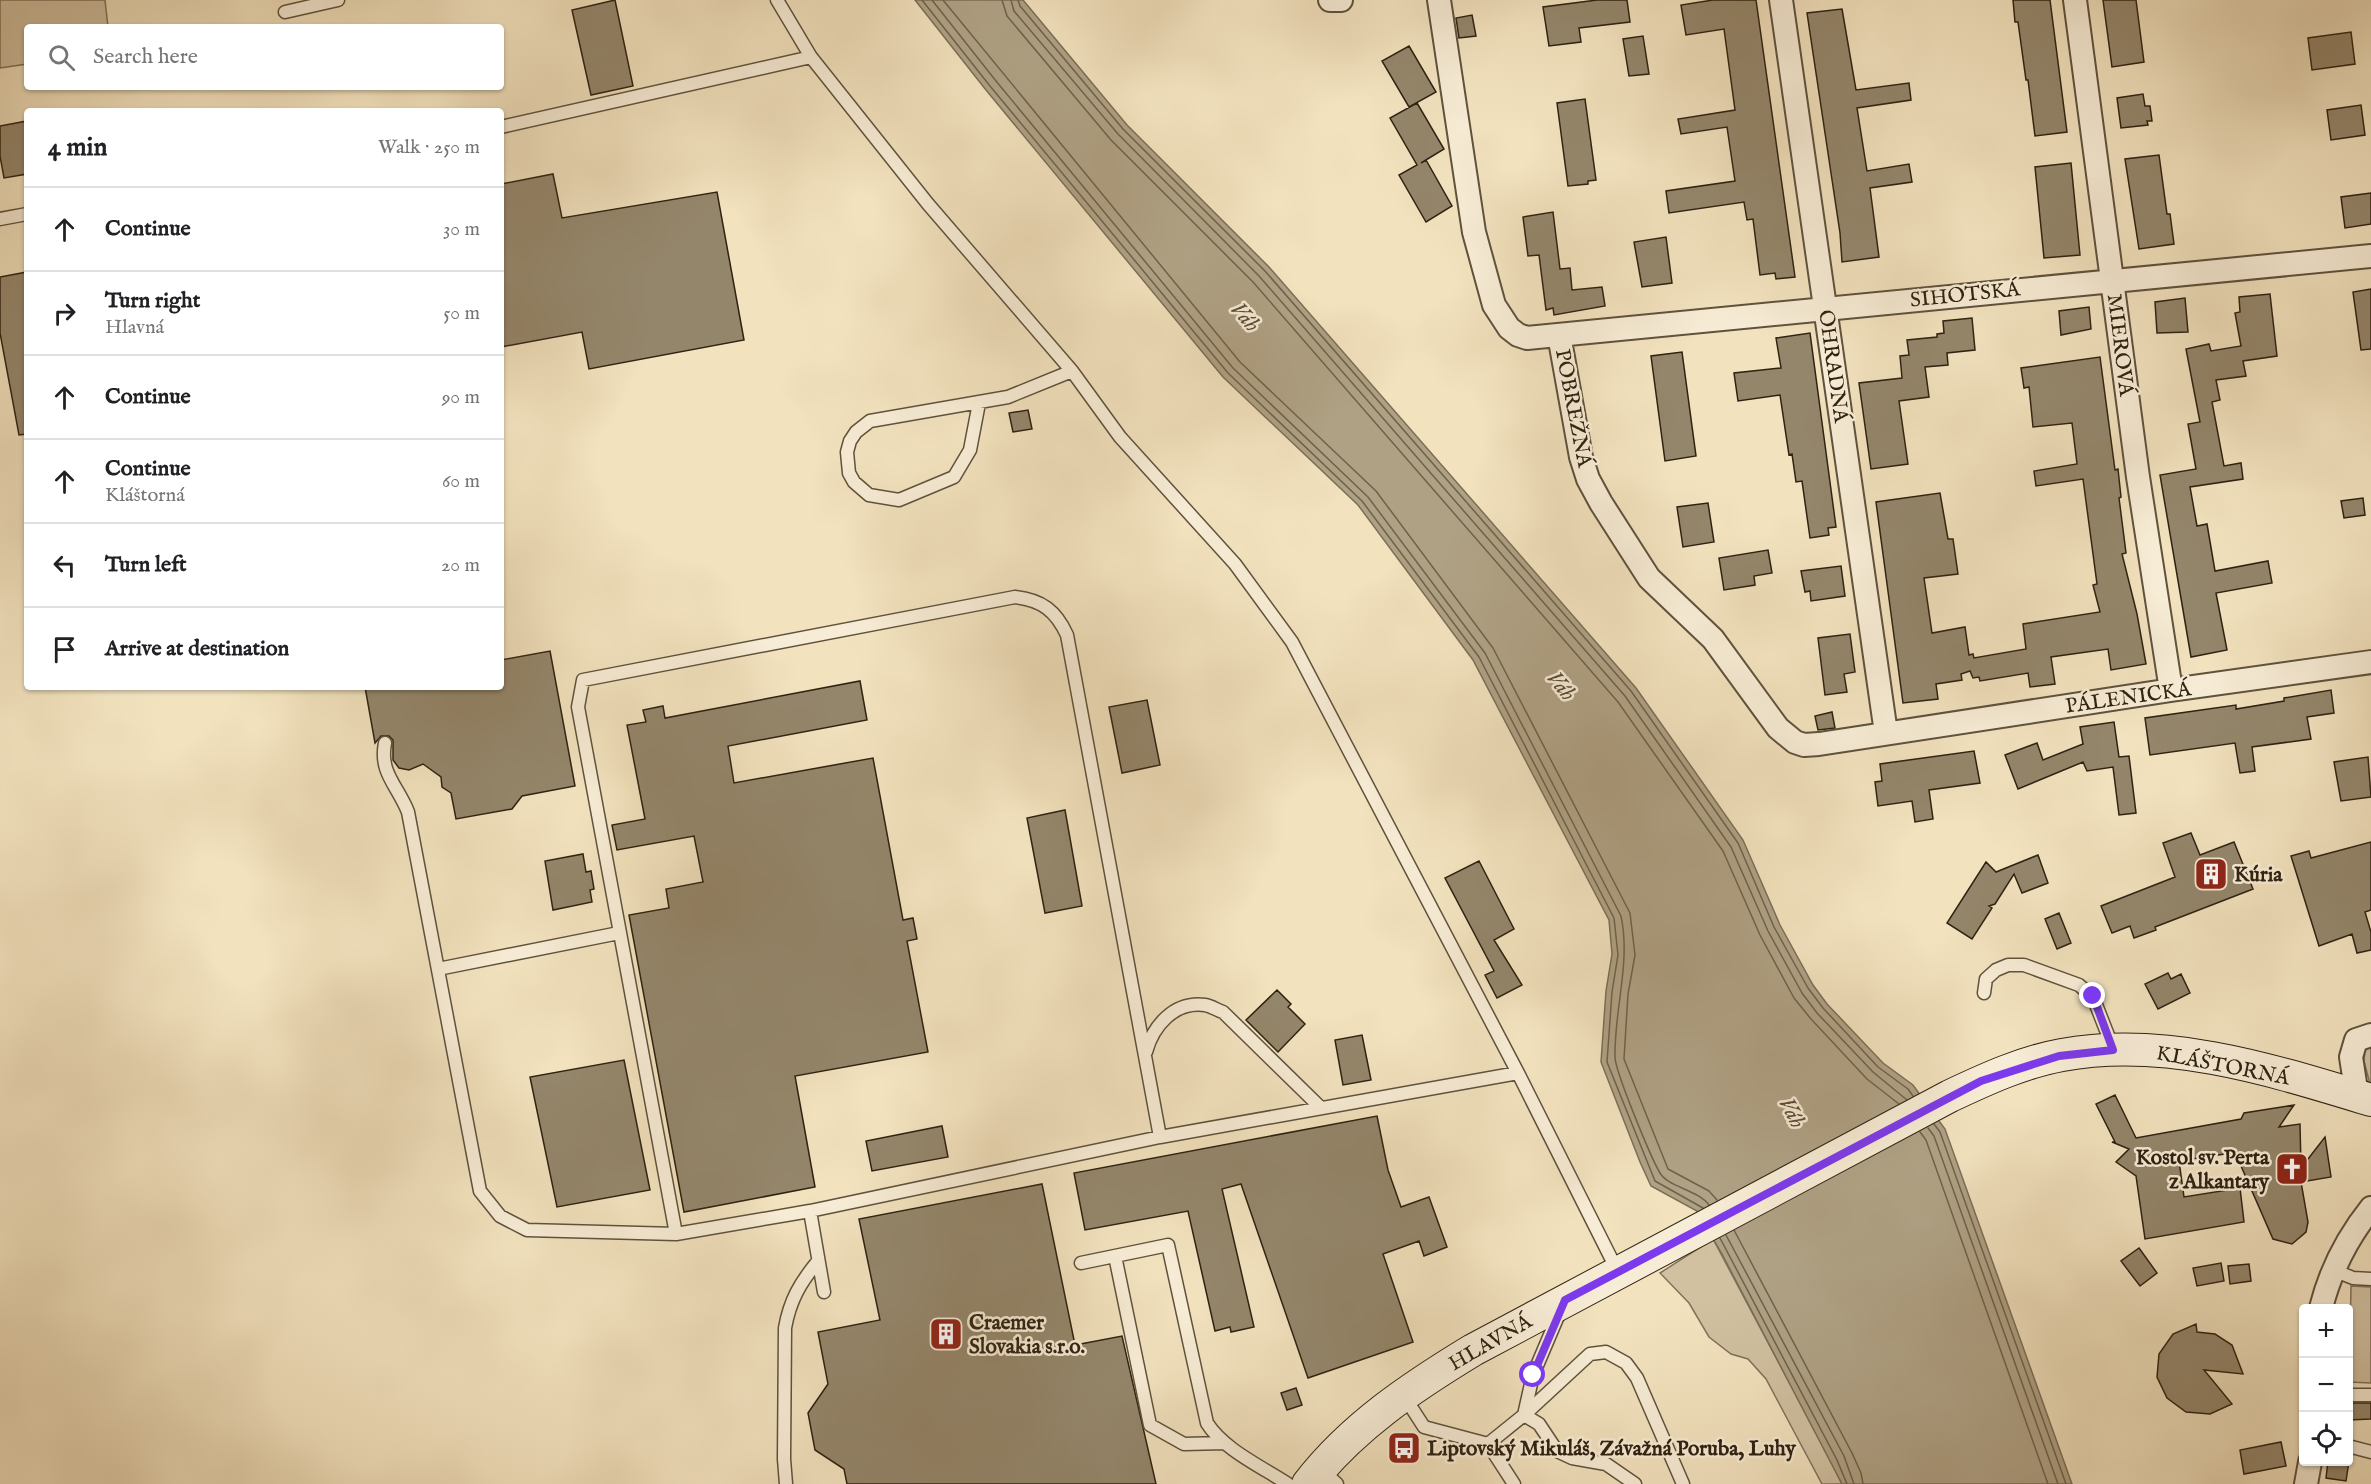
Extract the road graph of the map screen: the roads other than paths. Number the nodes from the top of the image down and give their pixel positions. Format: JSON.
{"nodes":[{"id":1,"x":338,"y":0,"type":"edge"},
{"id":2,"x":777,"y":0,"type":"edge"},
{"id":3,"x":1330,"y":0,"type":"edge"},
{"id":4,"x":1341,"y":0,"type":"edge"},
{"id":5,"x":1439,"y":0,"type":"edge"},
{"id":6,"x":1781,"y":0,"type":"edge"},
{"id":7,"x":2075,"y":0,"type":"edge"},
{"id":8,"x":285,"y":12,"type":"dead end"},
{"id":9,"x":811,"y":57,"type":"junction"},
{"id":10,"x":504,"y":126,"type":"edge"},
{"id":11,"x":24,"y":215,"type":"edge"},
{"id":12,"x":0,"y":219,"type":"edge"},
{"id":13,"x":2371,"y":256,"type":"edge"},
{"id":14,"x":2112,"y":280,"type":"junction"},
{"id":15,"x":1827,"y":308,"type":"junction"},
{"id":16,"x":1560,"y":335,"type":"junction"},
{"id":17,"x":1072,"y":371,"type":"junction"},
{"id":18,"x":979,"y":403,"type":"junction"},
{"id":19,"x":2371,"y":662,"type":"edge"},
{"id":20,"x":2171,"y":690,"type":"junction"},
{"id":21,"x":1886,"y":733,"type":"junction"},
{"id":22,"x":385,"y":743,"type":"dead end"},
{"id":23,"x":619,"y":933,"type":"junction"},
{"id":24,"x":438,"y":969,"type":"junction"},
{"id":25,"x":1984,"y":993,"type":"dead end"},
{"id":26,"x":2371,"y":1035,"type":"edge"},
{"id":27,"x":2113,"y":1050,"type":"junction"},
{"id":28,"x":1146,"y":1054,"type":"junction"},
{"id":29,"x":1518,"y":1073,"type":"junction"},
{"id":30,"x":2364,"y":1098,"type":"edge"},
{"id":31,"x":1320,"y":1107,"type":"junction"},
{"id":32,"x":1160,"y":1137,"type":"junction"},
{"id":33,"x":2371,"y":1208,"type":"edge"},
{"id":34,"x":810,"y":1211,"type":"junction"},
{"id":35,"x":1695,"y":1233,"type":"joint"},
{"id":36,"x":676,"y":1234,"type":"junction"},
{"id":37,"x":1115,"y":1256,"type":"junction"},
{"id":38,"x":818,"y":1261,"type":"junction"},
{"id":39,"x":1081,"y":1263,"type":"dead end"},
{"id":40,"x":2333,"y":1270,"type":"junction"},
{"id":41,"x":1618,"y":1273,"type":"junction"},
{"id":42,"x":2371,"y":1279,"type":"edge"},
{"id":43,"x":824,"y":1292,"type":"dead end"},
{"id":44,"x":1565,"y":1300,"type":"junction"},
{"id":45,"x":2322,"y":1304,"type":"edge"},
{"id":46,"x":1404,"y":1395,"type":"junction"},
{"id":47,"x":2353,"y":1395,"type":"edge"},
{"id":48,"x":2371,"y":1395,"type":"edge"},
{"id":49,"x":1524,"y":1415,"type":"junction"},
{"id":50,"x":1224,"y":1443,"type":"junction"},
{"id":51,"x":1488,"y":1444,"type":"junction"},
{"id":52,"x":2353,"y":1447,"type":"edge"},
{"id":53,"x":2371,"y":1452,"type":"edge"},
{"id":54,"x":2309,"y":1466,"type":"edge"},
{"id":55,"x":1322,"y":1479,"type":"edge"},
{"id":56,"x":786,"y":1484,"type":"edge"},
{"id":57,"x":1288,"y":1484,"type":"edge"},
{"id":58,"x":1514,"y":1484,"type":"edge"},
{"id":59,"x":1635,"y":1484,"type":"edge"},
{"id":60,"x":1683,"y":1484,"type":"edge"},
{"id":61,"x":2306,"y":1484,"type":"edge"}],
"edges":[{"from":1,"to":8,"type":"lane"},
{"from":2,"to":9,"type":"lane"},
{"from":3,"to":4,"type":"street"},
{"from":5,"to":16,"type":"street","name":"POBREŽNÁ"},
{"from":6,"to":15,"type":"street","name":"OHRADNÁ"},
{"from":7,"to":14,"type":"street","name":"MIEROVÁ"},
{"from":9,"to":10,"type":"lane"},
{"from":9,"to":17,"type":"lane"},
{"from":11,"to":12,"type":"lane"},
{"from":13,"to":14,"type":"street","name":"SIHOTSKÁ"},
{"from":14,"to":15,"type":"street","name":"SIHOTSKÁ"},
{"from":14,"to":20,"type":"street","name":"MIEROVÁ"},
{"from":15,"to":16,"type":"street","name":"SIHOTSKÁ"},
{"from":15,"to":21,"type":"street","name":"OHRADNÁ"},
{"from":16,"to":21,"type":"street","name":"POBREŽNÁ"},
{"from":17,"to":18,"type":"lane"},
{"from":17,"to":29,"type":"lane"},
{"from":18,"to":18,"type":"lane"},
{"from":19,"to":20,"type":"street","name":"PÁLENICKÁ"},
{"from":20,"to":21,"type":"street","name":"PÁLENICKÁ"},
{"from":22,"to":24,"type":"lane"},
{"from":23,"to":24,"type":"lane"},
{"from":23,"to":28,"type":"lane"},
{"from":23,"to":36,"type":"lane"},
{"from":24,"to":36,"type":"lane"},
{"from":25,"to":27,"type":"lane"},
{"from":26,"to":30,"type":"street","name":"KLÁŠTORNÁ"},
{"from":27,"to":30,"type":"street","name":"KLÁŠTORNÁ"},
{"from":27,"to":35,"type":"street","name":"KLÁŠTORNÁ"},
{"from":28,"to":31,"type":"lane"},
{"from":28,"to":32,"type":"lane"},
{"from":29,"to":31,"type":"lane"},
{"from":29,"to":41,"type":"lane"},
{"from":31,"to":32,"type":"lane"},
{"from":32,"to":34,"type":"lane"},
{"from":33,"to":40,"type":"street"},
{"from":34,"to":36,"type":"lane"},
{"from":34,"to":38,"type":"lane"},
{"from":35,"to":41,"type":"street","name":"HLAVNÁ"},
{"from":37,"to":39,"type":"lane"},
{"from":37,"to":50,"type":"lane"},
{"from":37,"to":50,"type":"lane"},
{"from":38,"to":43,"type":"lane"},
{"from":38,"to":56,"type":"lane"},
{"from":40,"to":42,"type":"lane"},
{"from":40,"to":45,"type":"street"},
{"from":41,"to":44,"type":"street","name":"HLAVNÁ"},
{"from":44,"to":46,"type":"street","name":"HLAVNÁ"},
{"from":44,"to":49,"type":"lane"},
{"from":46,"to":51,"type":"lane"},
{"from":46,"to":55,"type":"street","name":"HLAVNÁ"},
{"from":47,"to":48,"type":"lane"},
{"from":49,"to":51,"type":"lane"},
{"from":49,"to":59,"type":"lane"},
{"from":49,"to":60,"type":"lane"},
{"from":50,"to":57,"type":"lane"},
{"from":51,"to":58,"type":"lane"},
{"from":52,"to":53,"type":"lane"},
{"from":54,"to":61,"type":"street"}]}
